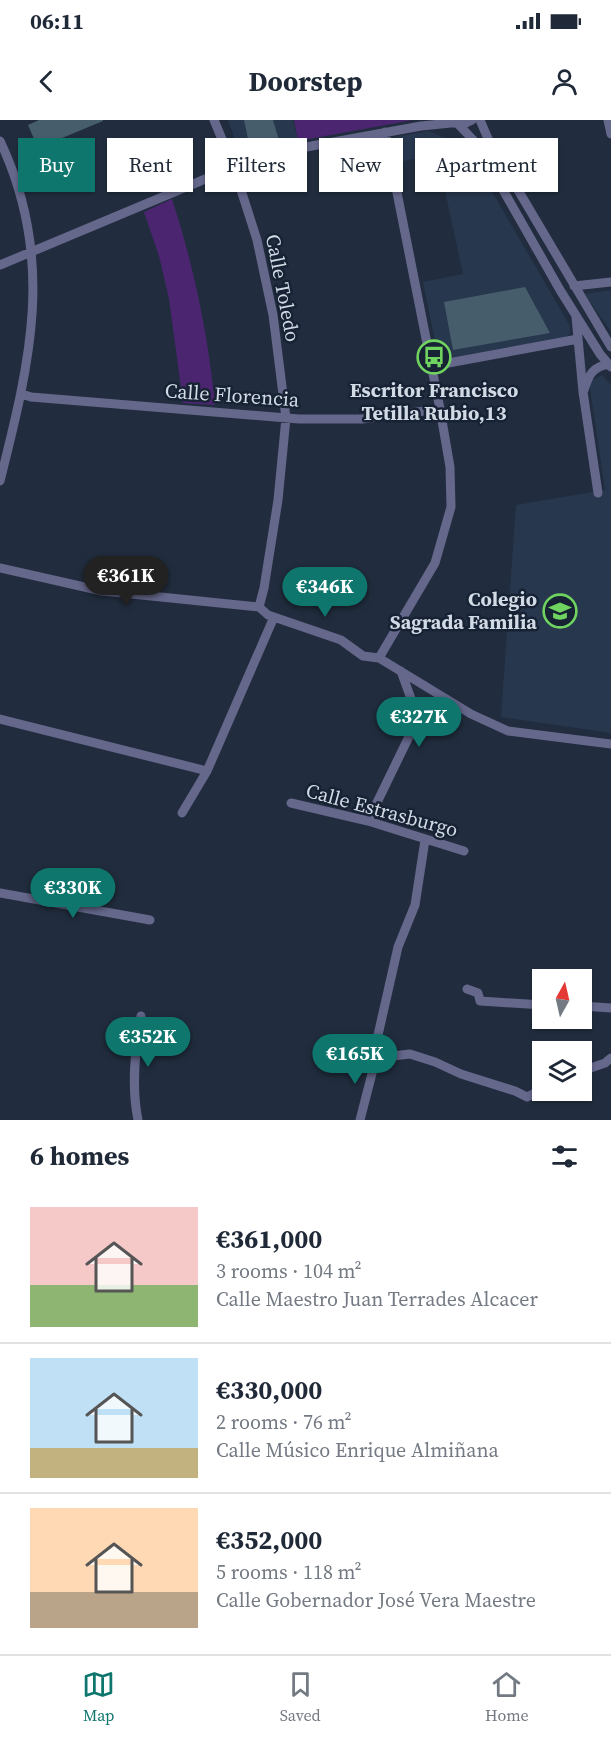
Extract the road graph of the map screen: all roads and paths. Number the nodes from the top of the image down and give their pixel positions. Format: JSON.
{"nodes":[{"id":1,"x":214,"y":120,"type":"edge"},
{"id":2,"x":471,"y":120,"type":"edge"},
{"id":3,"x":480,"y":120,"type":"edge"},
{"id":4,"x":608,"y":120,"type":"edge"},
{"id":5,"x":452,"y":122,"type":"edge"},
{"id":6,"x":425,"y":123,"type":"edge"},
{"id":7,"x":386,"y":132,"type":"junction"},
{"id":8,"x":611,"y":135,"type":"edge"},
{"id":9,"x":222,"y":138,"type":"edge"},
{"id":10,"x":0,"y":141,"type":"edge"},
{"id":11,"x":307,"y":147,"type":"edge"},
{"id":12,"x":205,"y":180,"type":"edge"},
{"id":13,"x":242,"y":192,"type":"edge"},
{"id":14,"x":31,"y":252,"type":"junction"},
{"id":15,"x":0,"y":265,"type":"edge"},
{"id":16,"x":611,"y":282,"type":"edge"},
{"id":17,"x":574,"y":286,"type":"junction"},
{"id":18,"x":575,"y":314,"type":"junction"},
{"id":19,"x":578,"y":339,"type":"junction"},
{"id":20,"x":611,"y":347,"type":"edge"},
{"id":21,"x":610,"y":365,"type":"edge"},
{"id":22,"x":432,"y":366,"type":"junction"},
{"id":23,"x":584,"y":392,"type":"junction"},
{"id":24,"x":22,"y":394,"type":"junction"},
{"id":25,"x":440,"y":409,"type":"junction"},
{"id":26,"x":286,"y":418,"type":"junction"},
{"id":27,"x":0,"y":481,"type":"edge"},
{"id":28,"x":598,"y":493,"type":"dead end"},
{"id":29,"x":0,"y":568,"type":"edge"},
{"id":30,"x":259,"y":607,"type":"junction"},
{"id":31,"x":274,"y":617,"type":"junction"},
{"id":32,"x":379,"y":658,"type":"junction"},
{"id":33,"x":401,"y":671,"type":"junction"},
{"id":34,"x":0,"y":719,"type":"edge"},
{"id":35,"x":611,"y":744,"type":"edge"},
{"id":36,"x":207,"y":771,"type":"junction"},
{"id":37,"x":291,"y":803,"type":"dead end"},
{"id":38,"x":182,"y":813,"type":"dead end"},
{"id":39,"x":368,"y":821,"type":"junction"},
{"id":40,"x":425,"y":840,"type":"junction"},
{"id":41,"x":464,"y":851,"type":"dead end"},
{"id":42,"x":0,"y":892,"type":"edge"},
{"id":43,"x":150,"y":920,"type":"dead end"},
{"id":44,"x":467,"y":989,"type":"dead end"},
{"id":45,"x":532,"y":1004,"type":"edge"},
{"id":46,"x":592,"y":1007,"type":"edge"},
{"id":47,"x":611,"y":1008,"type":"edge"},
{"id":48,"x":141,"y":1016,"type":"dead end"},
{"id":49,"x":376,"y":1058,"type":"junction"},
{"id":50,"x":611,"y":1058,"type":"edge"},
{"id":51,"x":592,"y":1068,"type":"edge"},
{"id":52,"x":532,"y":1094,"type":"edge"},
{"id":53,"x":138,"y":1120,"type":"edge"},
{"id":54,"x":360,"y":1120,"type":"edge"}],
"edges":[{"from":1,"to":9,"type":"street","name":"Calle Toledo"},
{"from":2,"to":5,"type":"street"},
{"from":3,"to":17,"type":"street"},
{"from":4,"to":8,"type":"street"},
{"from":5,"to":6,"type":"street"},
{"from":5,"to":18,"type":"street"},
{"from":6,"to":7,"type":"street"},
{"from":7,"to":11,"type":"street"},
{"from":7,"to":22,"type":"street"},
{"from":10,"to":14,"type":"street"},
{"from":12,"to":14,"type":"street"},
{"from":13,"to":26,"type":"street","name":"Calle Toledo"},
{"from":14,"to":15,"type":"street"},
{"from":14,"to":24,"type":"street"},
{"from":16,"to":17,"type":"street"},
{"from":17,"to":20,"type":"street"},
{"from":18,"to":19,"type":"street"},
{"from":18,"to":21,"type":"street"},
{"from":19,"to":22,"type":"street"},
{"from":19,"to":23,"type":"street"},
{"from":21,"to":23,"type":"street"},
{"from":22,"to":25,"type":"street"},
{"from":23,"to":28,"type":"street"},
{"from":24,"to":26,"type":"street","name":"Calle Florencia"},
{"from":24,"to":27,"type":"street"},
{"from":25,"to":26,"type":"street","name":"Calle Florencia"},
{"from":25,"to":32,"type":"street"},
{"from":26,"to":30,"type":"street","name":"Calle Toledo"},
{"from":29,"to":30,"type":"street"},
{"from":30,"to":31,"type":"street"},
{"from":31,"to":32,"type":"street"},
{"from":31,"to":36,"type":"street"},
{"from":32,"to":33,"type":"street"},
{"from":33,"to":35,"type":"street"},
{"from":33,"to":39,"type":"street"},
{"from":34,"to":36,"type":"street"},
{"from":36,"to":38,"type":"street"},
{"from":37,"to":39,"type":"street","name":"Calle Estrasburgo"},
{"from":39,"to":40,"type":"street","name":"Calle Estrasburgo"},
{"from":40,"to":41,"type":"street","name":"Calle Estrasburgo"},
{"from":40,"to":49,"type":"street"},
{"from":42,"to":43,"type":"street"},
{"from":44,"to":45,"type":"street"},
{"from":46,"to":47,"type":"street"},
{"from":48,"to":53,"type":"street"},
{"from":49,"to":52,"type":"street"},
{"from":49,"to":54,"type":"street"},
{"from":50,"to":51,"type":"street"}]}
